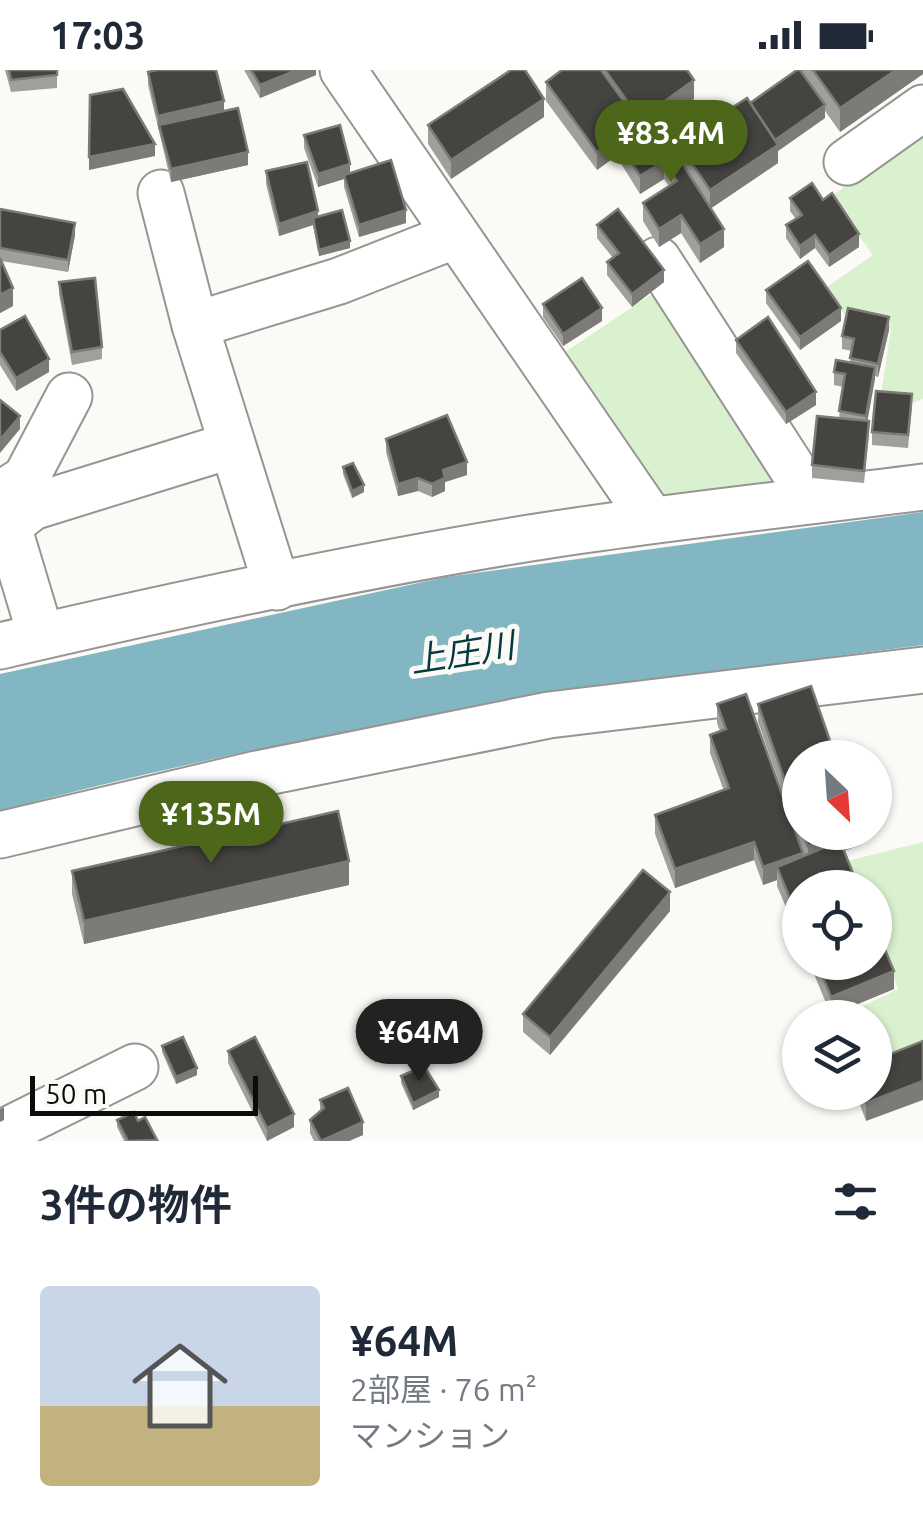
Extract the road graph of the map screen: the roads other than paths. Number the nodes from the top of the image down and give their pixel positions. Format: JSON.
{"nodes":[{"id":1,"x":343,"y":70,"type":"edge"},
{"id":2,"x":923,"y":108,"type":"edge"},
{"id":3,"x":847,"y":162,"type":"dead end"},
{"id":4,"x":160,"y":193,"type":"dead end"},
{"id":5,"x":456,"y":235,"type":"junction"},
{"id":6,"x":658,"y":260,"type":"edge"},
{"id":7,"x":195,"y":325,"type":"junction"},
{"id":8,"x":70,"y":396,"type":"dead end"},
{"id":9,"x":232,"y":445,"type":"junction"},
{"id":10,"x":923,"y":486,"type":"edge"},
{"id":11,"x":0,"y":496,"type":"edge"},
{"id":12,"x":812,"y":498,"type":"junction"},
{"id":13,"x":652,"y":520,"type":"junction"},
{"id":14,"x":277,"y":587,"type":"junction"},
{"id":15,"x":21,"y":641,"type":"edge"},
{"id":16,"x":923,"y":670,"type":"edge"},
{"id":17,"x":0,"y":835,"type":"edge"},
{"id":18,"x":136,"y":1066,"type":"dead end"},
{"id":19,"x":0,"y":1134,"type":"edge"}],
"edges":[{"from":1,"to":5,"type":"street"},
{"from":2,"to":3,"type":"street"},
{"from":4,"to":7,"type":"street"},
{"from":5,"to":7,"type":"street"},
{"from":5,"to":13,"type":"street"},
{"from":6,"to":12,"type":"street"},
{"from":7,"to":9,"type":"street"},
{"from":8,"to":11,"type":"street"},
{"from":9,"to":14,"type":"street"},
{"from":9,"to":15,"type":"street"},
{"from":10,"to":12,"type":"street"},
{"from":12,"to":13,"type":"street"},
{"from":13,"to":14,"type":"street"},
{"from":14,"to":15,"type":"street"},
{"from":16,"to":17,"type":"street"},
{"from":18,"to":19,"type":"street"}]}
